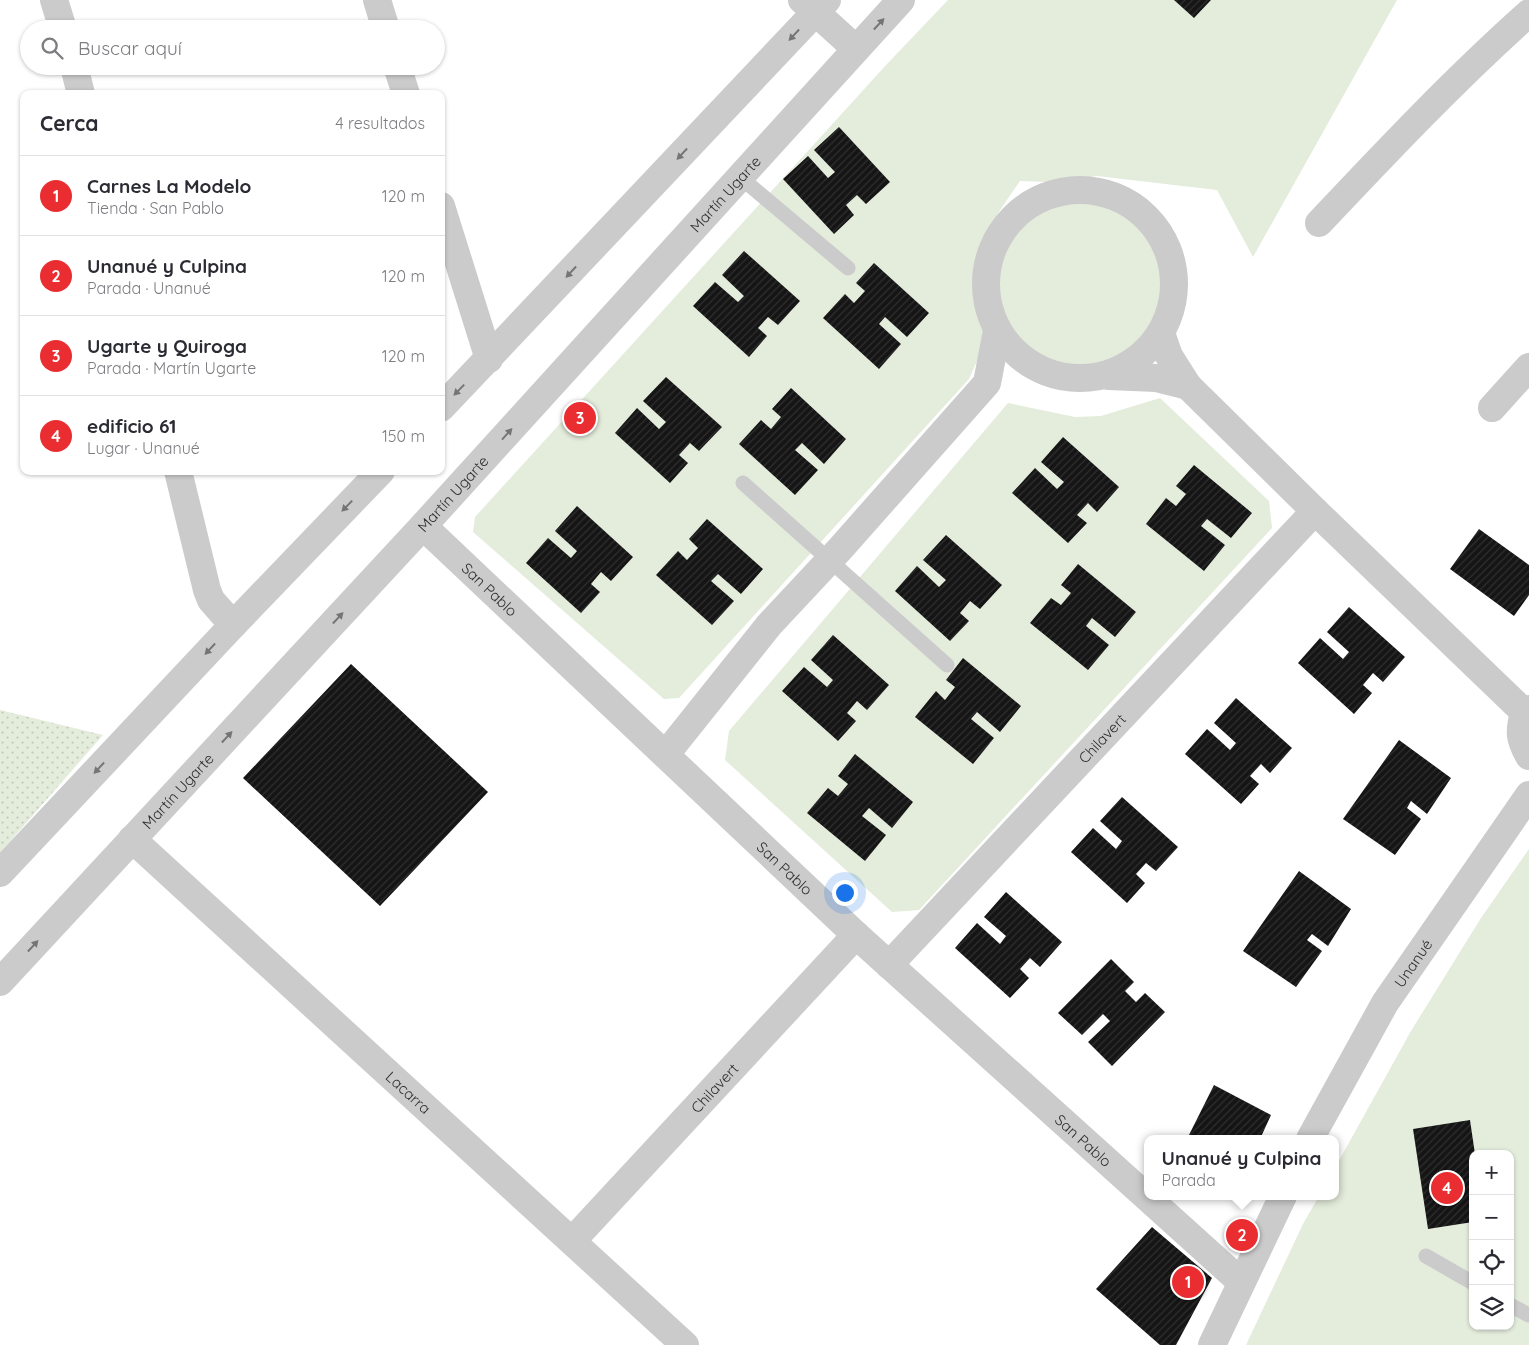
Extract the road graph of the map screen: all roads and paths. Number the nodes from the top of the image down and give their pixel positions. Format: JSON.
{"nodes":[{"id":1,"x":54,"y":0,"type":"edge"},
{"id":2,"x":377,"y":0,"type":"edge"},
{"id":3,"x":901,"y":0,"type":"edge"},
{"id":4,"x":815,"y":4,"type":"edge"},
{"id":5,"x":1529,"y":14,"type":"edge"},
{"id":6,"x":60,"y":20,"type":"edge"},
{"id":7,"x":383,"y":20,"type":"edge"},
{"id":8,"x":856,"y":49,"type":"junction"},
{"id":9,"x":77,"y":75,"type":"edge"},
{"id":10,"x":401,"y":75,"type":"edge"},
{"id":11,"x":81,"y":90,"type":"edge"},
{"id":12,"x":405,"y":90,"type":"edge"},
{"id":13,"x":740,"y":177,"type":"junction"},
{"id":14,"x":445,"y":219,"type":"edge"},
{"id":15,"x":1319,"y":223,"type":"dead end"},
{"id":16,"x":848,"y":268,"type":"dead end"},
{"id":17,"x":997,"y":331,"type":"junction"},
{"id":18,"x":1161,"y":332,"type":"junction"},
{"id":19,"x":489,"y":359,"type":"junction"},
{"id":20,"x":1529,"y":368,"type":"edge"},
{"id":21,"x":1048,"y":373,"type":"junction"},
{"id":22,"x":1104,"y":375,"type":"junction"},
{"id":23,"x":987,"y":383,"type":"junction"},
{"id":24,"x":1188,"y":386,"type":"junction"},
{"id":25,"x":445,"y":404,"type":"edge"},
{"id":26,"x":1492,"y":408,"type":"dead end"},
{"id":27,"x":179,"y":475,"type":"edge"},
{"id":28,"x":377,"y":475,"type":"edge"},
{"id":29,"x":743,"y":482,"type":"dead end"},
{"id":30,"x":1315,"y":511,"type":"junction"},
{"id":31,"x":424,"y":526,"type":"junction"},
{"id":32,"x":830,"y":560,"type":"junction"},
{"id":33,"x":233,"y":625,"type":"junction"},
{"id":34,"x":947,"y":665,"type":"dead end"},
{"id":35,"x":1527,"y":710,"type":"edge"},
{"id":36,"x":666,"y":754,"type":"junction"},
{"id":37,"x":1529,"y":756,"type":"edge"},
{"id":38,"x":1524,"y":812,"type":"edge"},
{"id":39,"x":132,"y":839,"type":"junction"},
{"id":40,"x":0,"y":873,"type":"edge"},
{"id":41,"x":856,"y":935,"type":"junction"},
{"id":42,"x":888,"y":965,"type":"junction"},
{"id":43,"x":0,"y":982,"type":"edge"},
{"id":44,"x":1312,"y":1135,"type":"edge"},
{"id":45,"x":1144,"y":1195,"type":"edge"},
{"id":46,"x":1150,"y":1200,"type":"edge"},
{"id":47,"x":1281,"y":1200,"type":"edge"},
{"id":48,"x":572,"y":1241,"type":"junction"},
{"id":49,"x":1426,"y":1256,"type":"dead end"},
{"id":50,"x":1469,"y":1281,"type":"edge"},
{"id":51,"x":1241,"y":1282,"type":"junction"},
{"id":52,"x":1514,"y":1307,"type":"edge"},
{"id":53,"x":1529,"y":1316,"type":"edge"},
{"id":54,"x":685,"y":1345,"type":"edge"},
{"id":55,"x":1212,"y":1345,"type":"edge"}],
"edges":[{"from":1,"to":6,"type":"street"},
{"from":2,"to":7,"type":"street"},
{"from":8,"to":3,"type":"street","name":"Martín Ugarte","one_way":true},
{"from":4,"to":8,"type":"street"},
{"from":4,"to":19,"type":"street","one_way":true},
{"from":5,"to":15,"type":"street"},
{"from":8,"to":13,"type":"street","name":"Martín Ugarte"},
{"from":9,"to":11,"type":"street"},
{"from":10,"to":12,"type":"street"},
{"from":13,"to":16,"type":"lane"},
{"from":31,"to":13,"type":"street","name":"Martín Ugarte","one_way":true},
{"from":14,"to":19,"type":"street"},
{"from":17,"to":18,"type":"street"},
{"from":17,"to":21,"type":"street"},
{"from":17,"to":23,"type":"street"},
{"from":18,"to":22,"type":"street"},
{"from":18,"to":24,"type":"street"},
{"from":19,"to":25,"type":"street","one_way":true},
{"from":20,"to":26,"type":"street"},
{"from":21,"to":22,"type":"street"},
{"from":21,"to":23,"type":"street"},
{"from":22,"to":24,"type":"street"},
{"from":23,"to":32,"type":"street"},
{"from":24,"to":30,"type":"street"},
{"from":27,"to":33,"type":"street"},
{"from":28,"to":33,"type":"street","one_way":true},
{"from":29,"to":32,"type":"lane"},
{"from":30,"to":35,"type":"street"},
{"from":30,"to":42,"type":"street","name":"Chilavert"},
{"from":31,"to":36,"type":"street","name":"San Pablo"},
{"from":39,"to":31,"type":"street","name":"Martín Ugarte","one_way":true},
{"from":32,"to":34,"type":"lane"},
{"from":32,"to":36,"type":"street"},
{"from":33,"to":40,"type":"street","one_way":true},
{"from":35,"to":37,"type":"street"},
{"from":36,"to":41,"type":"street","name":"San Pablo"},
{"from":38,"to":44,"type":"street","name":"Unanué"},
{"from":43,"to":39,"type":"street","name":"Martín Ugarte","one_way":true},
{"from":39,"to":48,"type":"street","name":"Lacarra"},
{"from":41,"to":42,"type":"street","name":"San Pablo"},
{"from":41,"to":48,"type":"street","name":"Chilavert"},
{"from":42,"to":45,"type":"street","name":"San Pablo"},
{"from":46,"to":51,"type":"street","name":"San Pablo"},
{"from":47,"to":51,"type":"street"},
{"from":48,"to":54,"type":"street","name":"Lacarra"},
{"from":49,"to":50,"type":"lane"},
{"from":51,"to":55,"type":"street"},
{"from":52,"to":53,"type":"lane"}]}
